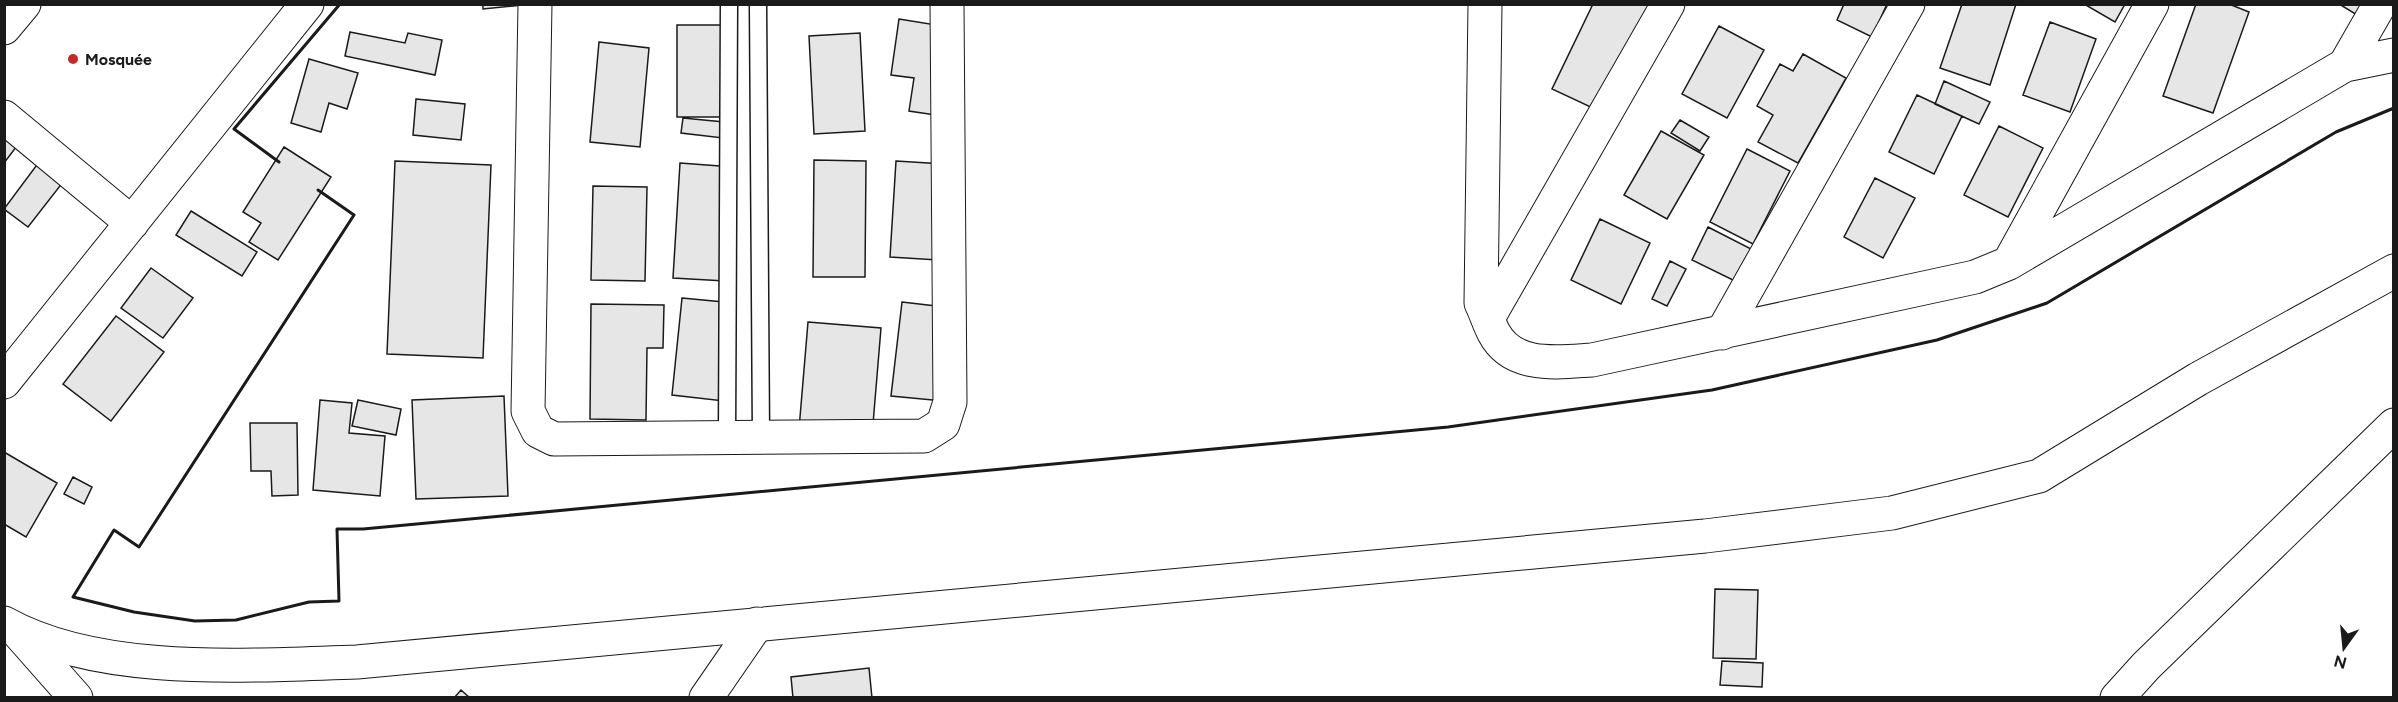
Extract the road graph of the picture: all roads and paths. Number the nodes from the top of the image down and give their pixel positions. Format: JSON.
{"nodes":[{"id":1,"x":24,"y":4,"type":"edge"},
{"id":2,"x":307,"y":4,"type":"edge"},
{"id":3,"x":535,"y":4,"type":"edge"},
{"id":4,"x":729,"y":4,"type":"edge"},
{"id":5,"x":758,"y":4,"type":"edge"},
{"id":6,"x":947,"y":4,"type":"edge"},
{"id":7,"x":1485,"y":4,"type":"edge"},
{"id":8,"x":1668,"y":4,"type":"edge"},
{"id":9,"x":1908,"y":4,"type":"edge"},
{"id":10,"x":2152,"y":4,"type":"edge"},
{"id":11,"x":2380,"y":4,"type":"edge"},
{"id":12,"x":4,"y":28,"type":"edge"},
{"id":13,"x":2394,"y":54,"type":"edge"},
{"id":14,"x":2345,"y":66,"type":"junction"},
{"id":15,"x":4,"y":117,"type":"edge"},
{"id":16,"x":132,"y":224,"type":"junction"},
{"id":17,"x":2009,"y":263,"type":"junction"},
{"id":18,"x":2394,"y":271,"type":"edge"},
{"id":19,"x":1488,"y":318,"type":"junction"},
{"id":20,"x":1722,"y":333,"type":"junction"},
{"id":21,"x":4,"y":382,"type":"edge"},
{"id":22,"x":2394,"y":425,"type":"edge"},
{"id":23,"x":761,"y":437,"type":"junction"},
{"id":24,"x":728,"y":438,"type":"junction"},
{"id":25,"x":757,"y":624,"type":"junction"},
{"id":26,"x":10,"y":626,"type":"edge"},
{"id":27,"x":76,"y":698,"type":"edge"},
{"id":28,"x":706,"y":698,"type":"edge"},
{"id":29,"x":2117,"y":698,"type":"edge"}],
"edges":[{"from":1,"to":12,"type":"street"},
{"from":2,"to":16,"type":"street"},
{"from":3,"to":24,"type":"street"},
{"from":4,"to":24,"type":"lane"},
{"from":5,"to":23,"type":"lane"},
{"from":6,"to":23,"type":"street"},
{"from":7,"to":19,"type":"street"},
{"from":8,"to":19,"type":"street"},
{"from":9,"to":20,"type":"street"},
{"from":10,"to":17,"type":"street"},
{"from":11,"to":14,"type":"street"},
{"from":13,"to":14,"type":"street"},
{"from":14,"to":17,"type":"street"},
{"from":15,"to":16,"type":"street"},
{"from":16,"to":21,"type":"street"},
{"from":17,"to":20,"type":"street"},
{"from":18,"to":25,"type":"street"},
{"from":19,"to":20,"type":"street"},
{"from":22,"to":29,"type":"street"},
{"from":23,"to":24,"type":"street"},
{"from":25,"to":26,"type":"street"},
{"from":25,"to":28,"type":"street"},
{"from":26,"to":27,"type":"street"}]}
